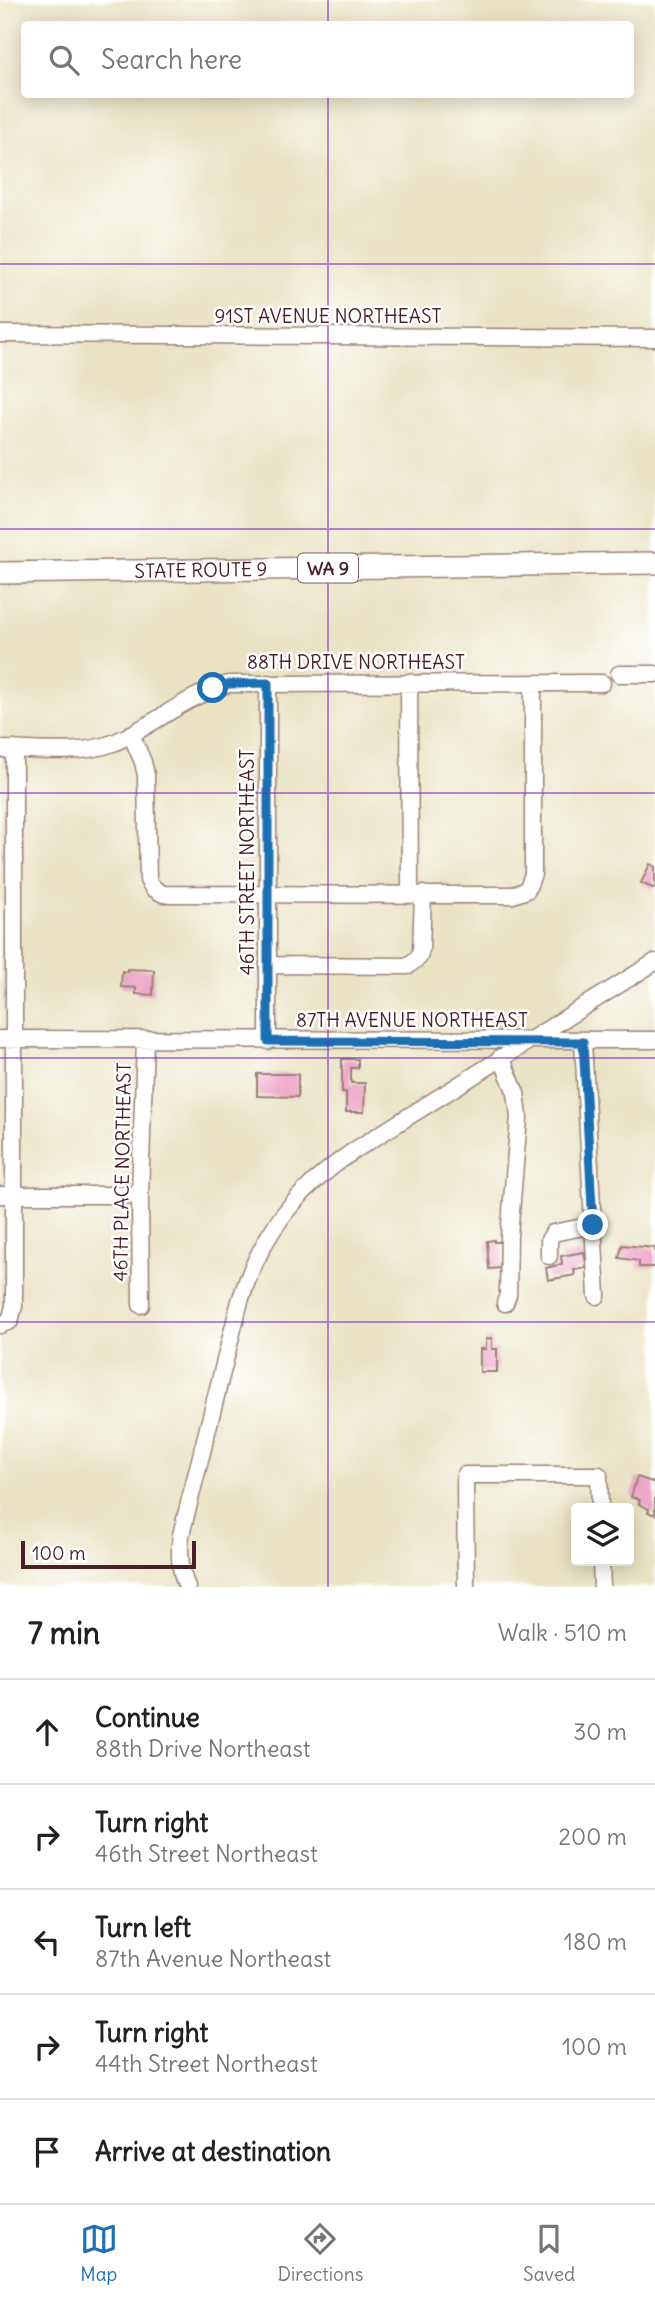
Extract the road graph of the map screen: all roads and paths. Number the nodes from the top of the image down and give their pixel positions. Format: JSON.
{"nodes":[{"id":1,"x":0,"y":334,"type":"edge"},
{"id":2,"x":655,"y":338,"type":"edge"},
{"id":3,"x":655,"y":563,"type":"edge"},
{"id":4,"x":0,"y":573,"type":"edge"},
{"id":5,"x":619,"y":674,"type":"dead end"},
{"id":6,"x":655,"y":674,"type":"edge"},
{"id":7,"x":409,"y":682,"type":"junction"},
{"id":8,"x":268,"y":683,"type":"junction"},
{"id":9,"x":533,"y":683,"type":"junction"},
{"id":10,"x":602,"y":683,"type":"dead end"},
{"id":11,"x":131,"y":734,"type":"junction"},
{"id":12,"x":7,"y":749,"type":"edge"},
{"id":13,"x":268,"y":894,"type":"junction"},
{"id":14,"x":416,"y":894,"type":"junction"},
{"id":15,"x":655,"y":962,"type":"edge"},
{"id":16,"x":269,"y":965,"type":"junction"},
{"id":17,"x":7,"y":1040,"type":"edge"},
{"id":18,"x":655,"y":1040,"type":"edge"},
{"id":19,"x":145,"y":1041,"type":"junction"},
{"id":20,"x":268,"y":1041,"type":"junction"},
{"id":21,"x":526,"y":1041,"type":"junction"},
{"id":22,"x":583,"y":1042,"type":"junction"},
{"id":23,"x":501,"y":1056,"type":"junction"},
{"id":24,"x":7,"y":1116,"type":"edge"},
{"id":25,"x":7,"y":1195,"type":"edge"},
{"id":26,"x":140,"y":1195,"type":"junction"},
{"id":27,"x":593,"y":1225,"type":"junction"},
{"id":28,"x":549,"y":1256,"type":"dead end"},
{"id":29,"x":597,"y":1296,"type":"dead end"},
{"id":30,"x":505,"y":1303,"type":"dead end"},
{"id":31,"x":141,"y":1305,"type":"dead end"},
{"id":32,"x":5,"y":1323,"type":"edge"},
{"id":33,"x":600,"y":1503,"type":"edge"},
{"id":34,"x":601,"y":1566,"type":"edge"},
{"id":35,"x":187,"y":1587,"type":"edge"},
{"id":36,"x":466,"y":1587,"type":"edge"},
{"id":37,"x":601,"y":1587,"type":"edge"}],
"edges":[{"from":1,"to":2,"type":"street","name":"91ST AVENUE NORTHEAST"},
{"from":3,"to":4,"type":"main road","name":"STATE ROUTE 9","number":"WA 9"},
{"from":5,"to":6,"type":"street"},
{"from":7,"to":8,"type":"street","name":"88TH DRIVE NORTHEAST"},
{"from":7,"to":9,"type":"street","name":"88TH DRIVE NORTHEAST"},
{"from":7,"to":14,"type":"street"},
{"from":8,"to":11,"type":"street","name":"88TH DRIVE NORTHEAST"},
{"from":8,"to":13,"type":"street","name":"46TH STREET NORTHEAST"},
{"from":9,"to":10,"type":"street","name":"88TH DRIVE NORTHEAST"},
{"from":9,"to":14,"type":"street"},
{"from":11,"to":12,"type":"street","name":"88TH DRIVE NORTHEAST"},
{"from":11,"to":13,"type":"street"},
{"from":12,"to":17,"type":"street"},
{"from":13,"to":14,"type":"street"},
{"from":13,"to":16,"type":"street","name":"46TH STREET NORTHEAST"},
{"from":14,"to":16,"type":"street"},
{"from":15,"to":21,"type":"street"},
{"from":16,"to":20,"type":"street","name":"46TH STREET NORTHEAST"},
{"from":17,"to":19,"type":"street","name":"87TH AVENUE NORTHEAST"},
{"from":17,"to":24,"type":"street"},
{"from":18,"to":22,"type":"street","name":"87TH AVENUE NORTHEAST"},
{"from":19,"to":20,"type":"street","name":"87TH AVENUE NORTHEAST"},
{"from":19,"to":26,"type":"street","name":"46TH PLACE NORTHEAST"},
{"from":20,"to":21,"type":"street","name":"87TH AVENUE NORTHEAST"},
{"from":21,"to":22,"type":"street","name":"87TH AVENUE NORTHEAST"},
{"from":21,"to":23,"type":"street"},
{"from":22,"to":27,"type":"street"},
{"from":23,"to":30,"type":"street"},
{"from":23,"to":35,"type":"street"},
{"from":24,"to":25,"type":"street"},
{"from":25,"to":26,"type":"street"},
{"from":25,"to":32,"type":"street"},
{"from":26,"to":31,"type":"street","name":"46TH PLACE NORTHEAST"},
{"from":27,"to":28,"type":"street"},
{"from":27,"to":29,"type":"street"},
{"from":33,"to":36,"type":"street"},
{"from":34,"to":37,"type":"street"}]}
